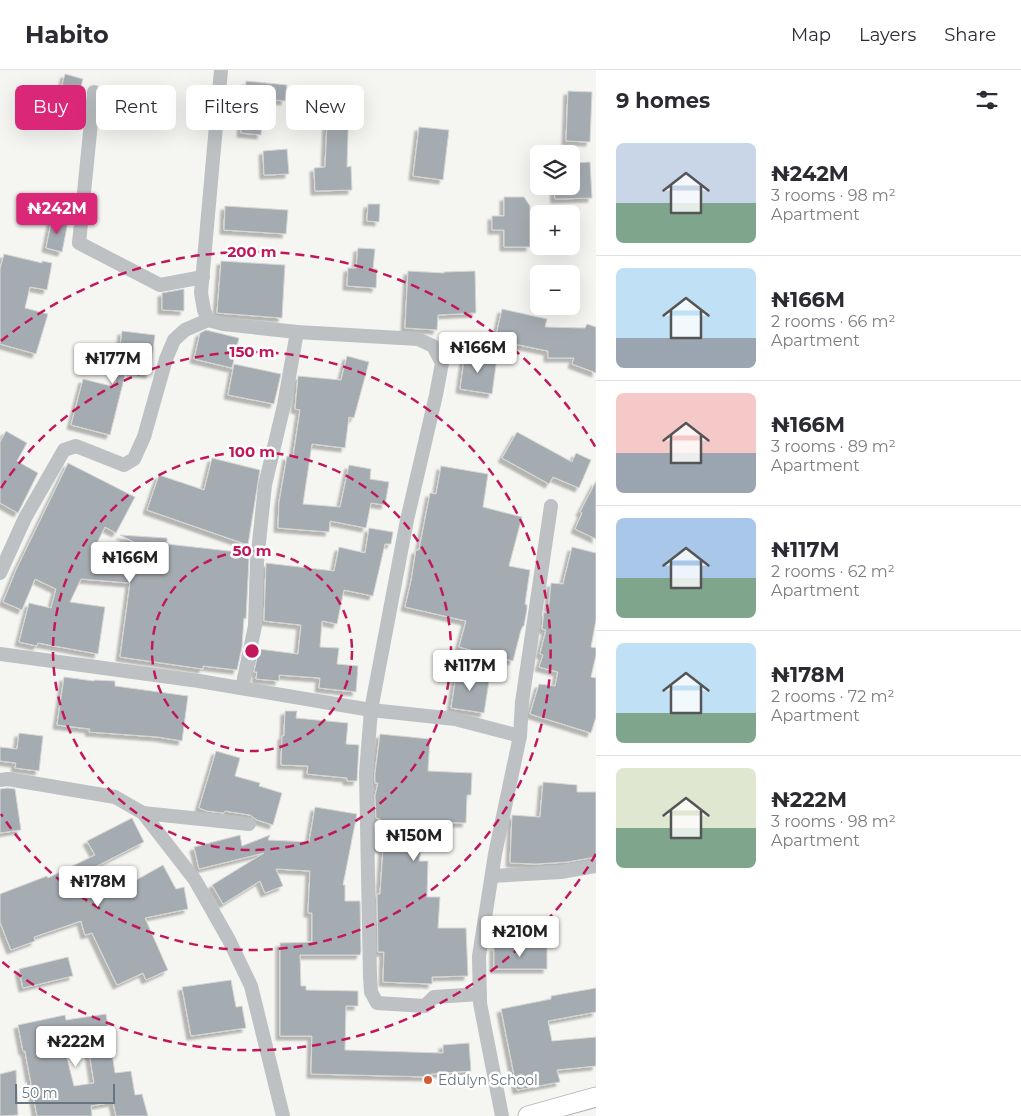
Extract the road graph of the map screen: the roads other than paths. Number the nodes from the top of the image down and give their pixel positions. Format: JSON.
{"nodes":[{"id":1,"x":221,"y":70,"type":"edge"},
{"id":2,"x":94,"y":92,"type":"dead end"},
{"id":3,"x":203,"y":277,"type":"junction"},
{"id":4,"x":208,"y":320,"type":"junction"},
{"id":5,"x":297,"y":332,"type":"junction"},
{"id":6,"x":551,"y":506,"type":"dead end"},
{"id":7,"x":0,"y":573,"type":"edge"},
{"id":8,"x":0,"y":654,"type":"edge"},
{"id":9,"x":242,"y":688,"type":"junction"},
{"id":10,"x":371,"y":710,"type":"junction"},
{"id":11,"x":520,"y":736,"type":"junction"},
{"id":12,"x":0,"y":780,"type":"edge"},
{"id":13,"x":143,"y":813,"type":"junction"},
{"id":14,"x":249,"y":824,"type":"dead end"},
{"id":15,"x":596,"y":866,"type":"edge"},
{"id":16,"x":492,"y":876,"type":"junction"},
{"id":17,"x":480,"y":994,"type":"junction"},
{"id":18,"x":596,"y":1097,"type":"edge"},
{"id":19,"x":283,"y":1116,"type":"edge"},
{"id":20,"x":502,"y":1116,"type":"edge"},
{"id":21,"x":528,"y":1116,"type":"edge"}],
"edges":[{"from":1,"to":3,"type":"street"},
{"from":2,"to":3,"type":"street"},
{"from":3,"to":4,"type":"street"},
{"from":4,"to":5,"type":"street"},
{"from":4,"to":7,"type":"street"},
{"from":5,"to":9,"type":"street"},
{"from":5,"to":10,"type":"street"},
{"from":6,"to":11,"type":"street"},
{"from":8,"to":9,"type":"street"},
{"from":9,"to":10,"type":"street"},
{"from":10,"to":11,"type":"street"},
{"from":10,"to":17,"type":"street"},
{"from":11,"to":16,"type":"street"},
{"from":12,"to":13,"type":"street"},
{"from":13,"to":14,"type":"street"},
{"from":13,"to":19,"type":"street"},
{"from":15,"to":16,"type":"street"},
{"from":16,"to":17,"type":"street"},
{"from":17,"to":20,"type":"street"},
{"from":18,"to":21,"type":"main road"}]}
